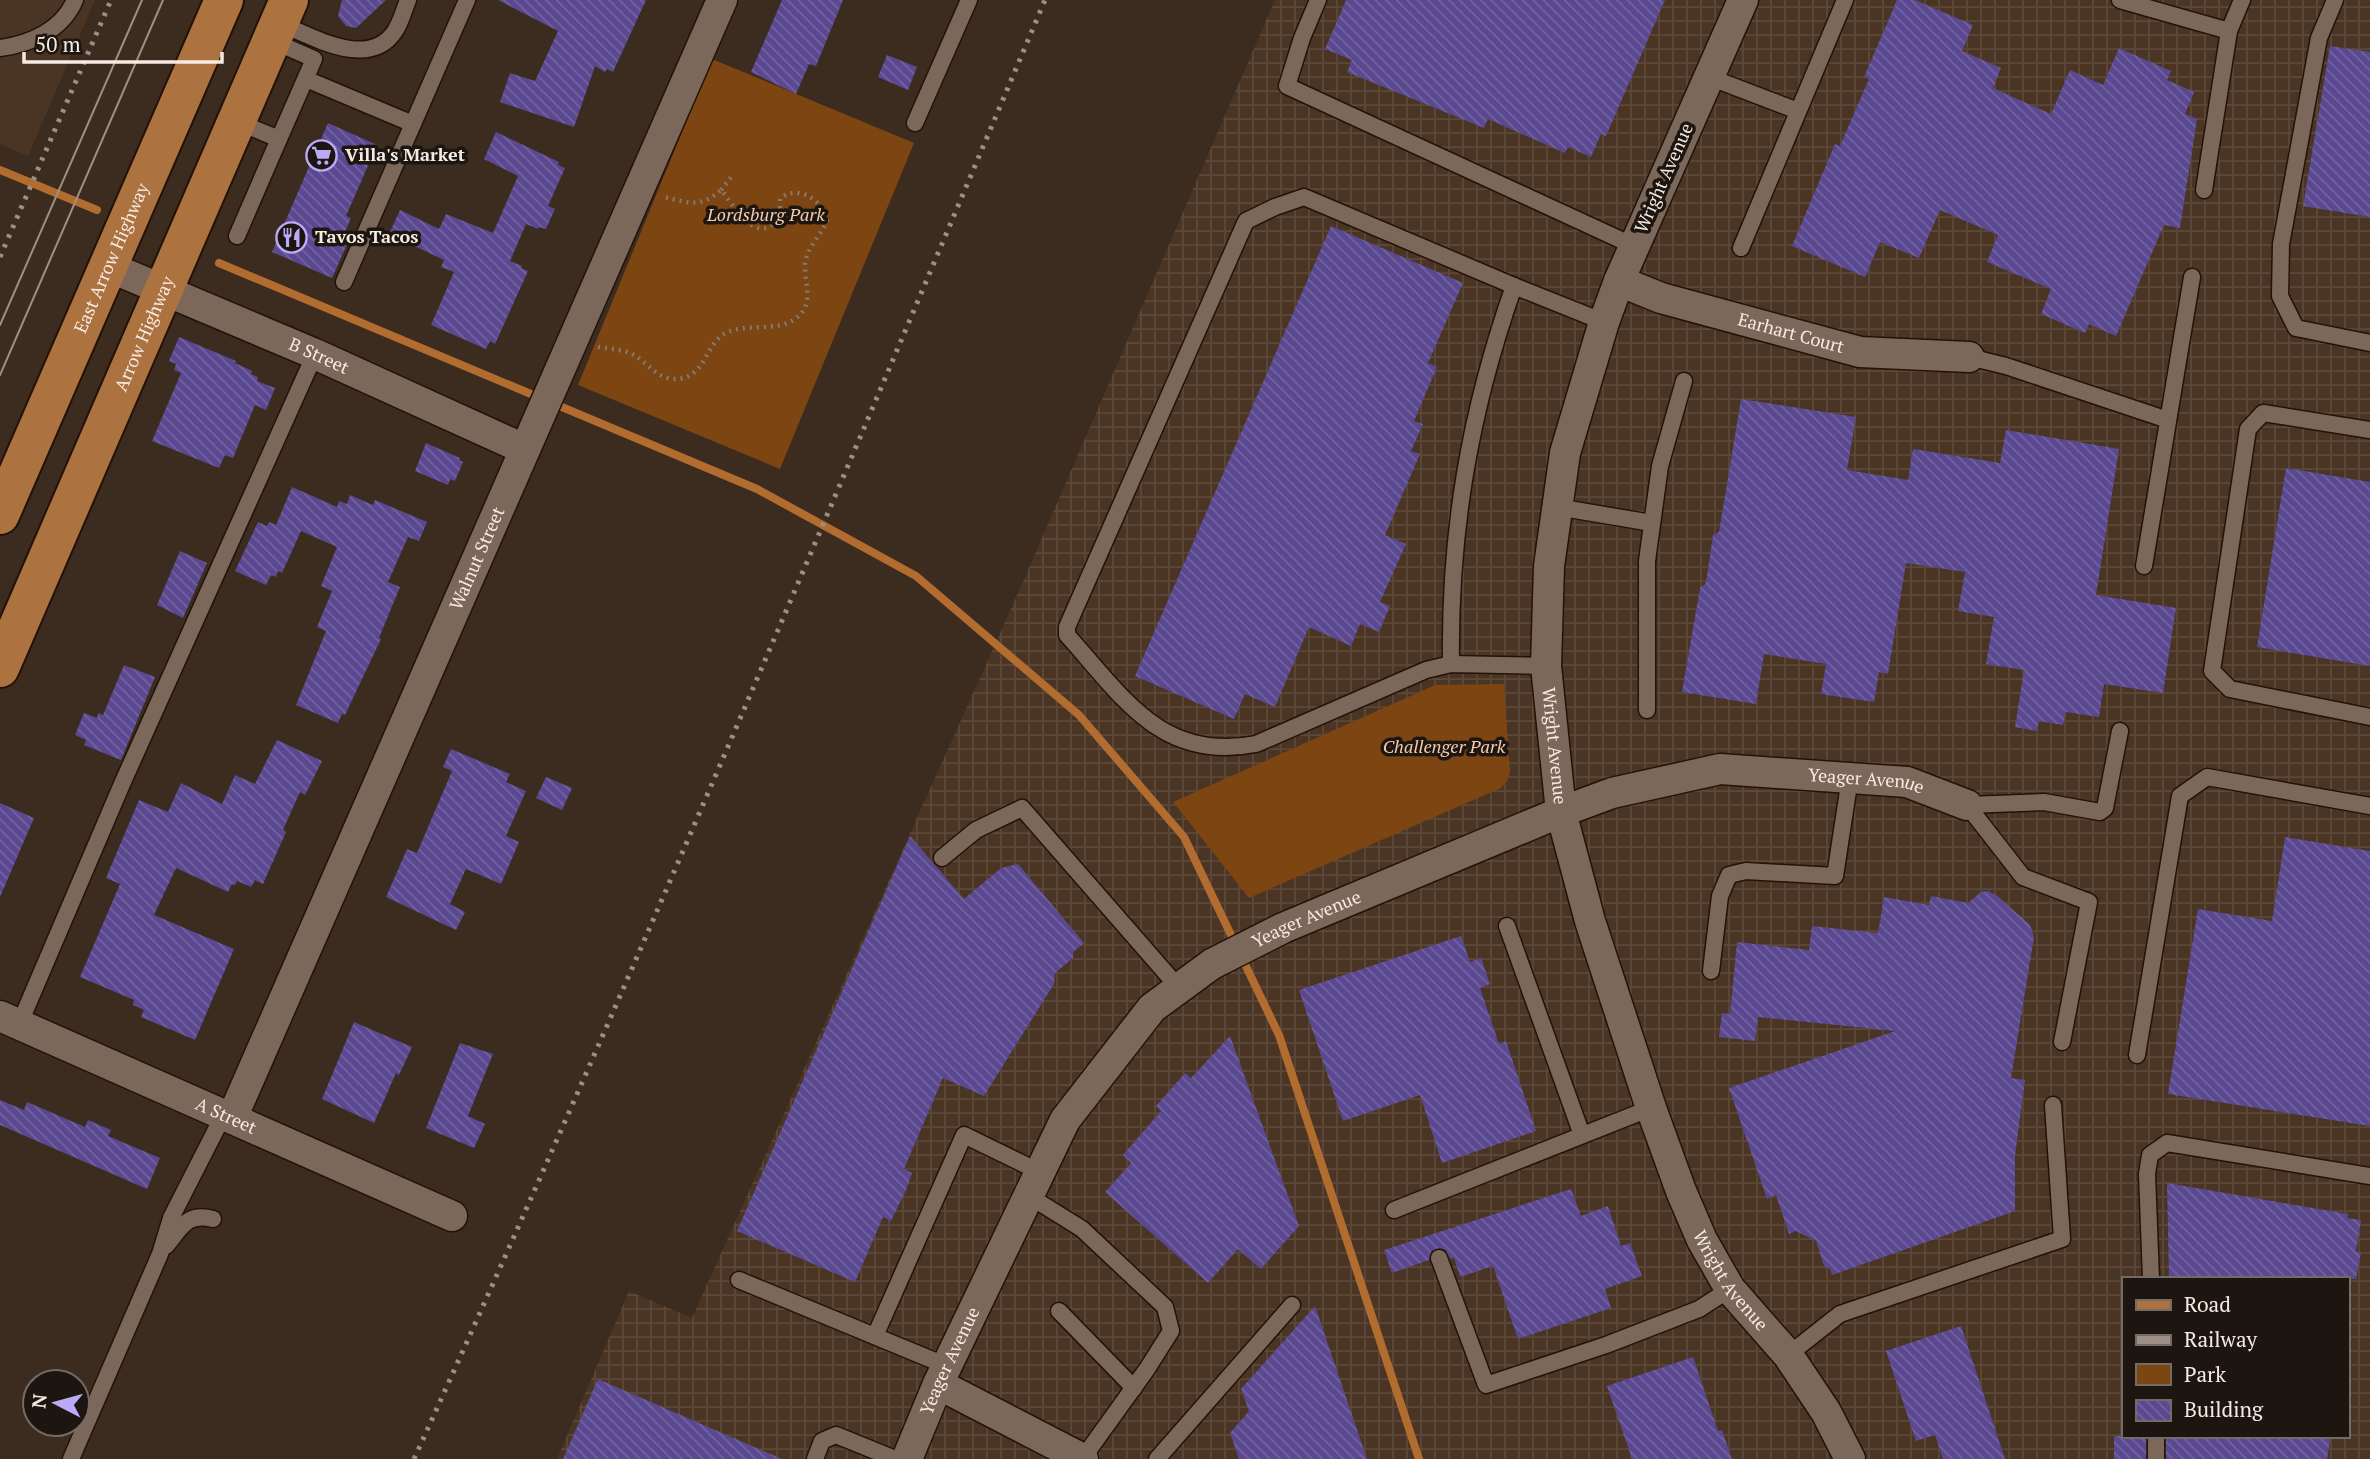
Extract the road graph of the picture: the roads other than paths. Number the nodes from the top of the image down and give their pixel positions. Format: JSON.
{"nodes":[{"id":1,"x":75,"y":0,"type":"edge"},
{"id":2,"x":224,"y":0,"type":"edge"},
{"id":3,"x":408,"y":0,"type":"edge"},
{"id":4,"x":467,"y":0,"type":"edge"},
{"id":5,"x":723,"y":0,"type":"edge"},
{"id":6,"x":969,"y":0,"type":"edge"},
{"id":7,"x":1318,"y":0,"type":"edge"},
{"id":8,"x":1743,"y":0,"type":"edge"},
{"id":9,"x":1845,"y":0,"type":"edge"},
{"id":10,"x":2120,"y":0,"type":"edge"},
{"id":11,"x":2242,"y":0,"type":"edge"},
{"id":12,"x":2335,"y":0,"type":"edge"},
{"id":13,"x":280,"y":21,"type":"edge"},
{"id":14,"x":2229,"y":31,"type":"junction"},
{"id":15,"x":0,"y":48,"type":"edge"},
{"id":16,"x":1709,"y":77,"type":"junction"},
{"id":17,"x":306,"y":79,"type":"junction"},
{"id":18,"x":1798,"y":111,"type":"junction"},
{"id":19,"x":238,"y":122,"type":"junction"},
{"id":20,"x":915,"y":123,"type":"dead end"},
{"id":21,"x":413,"y":124,"type":"junction"},
{"id":22,"x":279,"y":139,"type":"junction"},
{"id":23,"x":2204,"y":190,"type":"dead end"},
{"id":24,"x":237,"y":236,"type":"dead end"},
{"id":25,"x":1634,"y":246,"type":"junction"},
{"id":26,"x":1741,"y":248,"type":"dead end"},
{"id":27,"x":109,"y":267,"type":"junction"},
{"id":28,"x":2192,"y":277,"type":"dead end"},
{"id":29,"x":1619,"y":281,"type":"junction"},
{"id":30,"x":344,"y":282,"type":"dead end"},
{"id":31,"x":1514,"y":286,"type":"junction"},
{"id":32,"x":164,"y":289,"type":"junction"},
{"id":33,"x":1604,"y":322,"type":"junction"},
{"id":34,"x":2370,"y":343,"type":"edge"},
{"id":35,"x":315,"y":354,"type":"junction"},
{"id":36,"x":1969,"y":357,"type":"joint"},
{"id":37,"x":1684,"y":382,"type":"dead end"},
{"id":38,"x":2168,"y":420,"type":"junction"},
{"id":39,"x":2370,"y":430,"type":"edge"},
{"id":40,"x":530,"y":437,"type":"junction"},
{"id":41,"x":1557,"y":507,"type":"junction"},
{"id":42,"x":0,"y":515,"type":"edge"},
{"id":43,"x":1652,"y":523,"type":"junction"},
{"id":44,"x":2144,"y":566,"type":"dead end"},
{"id":45,"x":1451,"y":664,"type":"junction"},
{"id":46,"x":1546,"y":666,"type":"junction"},
{"id":47,"x":0,"y":668,"type":"edge"},
{"id":48,"x":1647,"y":710,"type":"dead end"},
{"id":49,"x":2367,"y":716,"type":"edge"},
{"id":50,"x":2120,"y":732,"type":"dead end"},
{"id":51,"x":1850,"y":778,"type":"junction"},
{"id":52,"x":1967,"y":805,"type":"junction"},
{"id":53,"x":2370,"y":806,"type":"edge"},
{"id":54,"x":1561,"y":811,"type":"junction"},
{"id":55,"x":942,"y":858,"type":"dead end"},
{"id":56,"x":1507,"y":926,"type":"dead end"},
{"id":57,"x":1711,"y":971,"type":"dead end"},
{"id":58,"x":1179,"y":988,"type":"junction"},
{"id":59,"x":10,"y":1021,"type":"edge"},
{"id":60,"x":2062,"y":1042,"type":"dead end"},
{"id":61,"x":2137,"y":1055,"type":"dead end"},
{"id":62,"x":2053,"y":1105,"type":"dead end"},
{"id":63,"x":1651,"y":1108,"type":"junction"},
{"id":64,"x":228,"y":1116,"type":"junction"},
{"id":65,"x":1582,"y":1135,"type":"junction"},
{"id":66,"x":2370,"y":1177,"type":"edge"},
{"id":67,"x":1035,"y":1184,"type":"junction"},
{"id":68,"x":1394,"y":1210,"type":"dead end"},
{"id":69,"x":452,"y":1216,"type":"dead end"},
{"id":70,"x":213,"y":1219,"type":"dead end"},
{"id":71,"x":160,"y":1254,"type":"junction"},
{"id":72,"x":1439,"y":1258,"type":"dead end"},
{"id":73,"x":2151,"y":1277,"type":"edge"},
{"id":74,"x":739,"y":1280,"type":"dead end"},
{"id":75,"x":1730,"y":1289,"type":"junction"},
{"id":76,"x":1292,"y":1305,"type":"dead end"},
{"id":77,"x":1059,"y":1311,"type":"dead end"},
{"id":78,"x":875,"y":1336,"type":"junction"},
{"id":79,"x":1788,"y":1355,"type":"junction"},
{"id":80,"x":942,"y":1375,"type":"junction"},
{"id":81,"x":1134,"y":1388,"type":"junction"},
{"id":82,"x":2156,"y":1438,"type":"edge"},
{"id":83,"x":71,"y":1459,"type":"edge"},
{"id":84,"x":815,"y":1459,"type":"edge"},
{"id":85,"x":895,"y":1459,"type":"edge"},
{"id":86,"x":907,"y":1459,"type":"edge"},
{"id":87,"x":1083,"y":1459,"type":"edge"},
{"id":88,"x":1157,"y":1459,"type":"edge"},
{"id":89,"x":1850,"y":1459,"type":"edge"},
{"id":90,"x":2156,"y":1459,"type":"edge"}],
"edges":[{"from":1,"to":15,"type":"lane"},
{"from":2,"to":27,"type":"main road","name":"East Arrow Highway"},
{"from":3,"to":13,"type":"lane"},
{"from":4,"to":21,"type":"lane"},
{"from":5,"to":40,"type":"street","name":"Walnut Street"},
{"from":6,"to":20,"type":"lane"},
{"from":7,"to":25,"type":"lane"},
{"from":8,"to":16,"type":"street","name":"Wright Avenue"},
{"from":9,"to":18,"type":"lane"},
{"from":10,"to":14,"type":"lane"},
{"from":11,"to":14,"type":"lane"},
{"from":12,"to":34,"type":"lane"},
{"from":13,"to":17,"type":"lane"},
{"from":13,"to":19,"type":"main road","name":"Arrow Highway"},
{"from":14,"to":23,"type":"lane"},
{"from":16,"to":18,"type":"lane"},
{"from":16,"to":25,"type":"street","name":"Wright Avenue"},
{"from":17,"to":21,"type":"lane"},
{"from":17,"to":22,"type":"lane"},
{"from":18,"to":26,"type":"lane"},
{"from":19,"to":22,"type":"lane"},
{"from":19,"to":32,"type":"main road","name":"Arrow Highway"},
{"from":21,"to":30,"type":"lane"},
{"from":22,"to":24,"type":"lane"},
{"from":25,"to":29,"type":"street","name":"Wright Avenue"},
{"from":27,"to":32,"type":"street","name":"B Street"},
{"from":27,"to":42,"type":"main road","name":"East Arrow Highway"},
{"from":28,"to":38,"type":"lane"},
{"from":29,"to":33,"type":"street","name":"Wright Avenue"},
{"from":29,"to":36,"type":"street","name":"Earhart Court"},
{"from":31,"to":33,"type":"lane"},
{"from":31,"to":45,"type":"lane"},
{"from":31,"to":45,"type":"lane"},
{"from":32,"to":35,"type":"street","name":"B Street"},
{"from":32,"to":47,"type":"main road","name":"Arrow Highway"},
{"from":33,"to":41,"type":"street","name":"Wright Avenue"},
{"from":35,"to":40,"type":"street","name":"B Street"},
{"from":35,"to":59,"type":"lane"},
{"from":36,"to":38,"type":"lane"},
{"from":37,"to":43,"type":"lane"},
{"from":38,"to":44,"type":"lane"},
{"from":39,"to":49,"type":"lane"},
{"from":40,"to":64,"type":"street","name":"Walnut Street"},
{"from":41,"to":43,"type":"lane"},
{"from":41,"to":46,"type":"street","name":"Wright Avenue"},
{"from":43,"to":48,"type":"lane"},
{"from":45,"to":46,"type":"lane"},
{"from":46,"to":54,"type":"street","name":"Wright Avenue"},
{"from":50,"to":52,"type":"lane"},
{"from":51,"to":52,"type":"street","name":"Yeager Avenue"},
{"from":51,"to":54,"type":"street","name":"Yeager Avenue"},
{"from":51,"to":57,"type":"lane"},
{"from":52,"to":60,"type":"lane"},
{"from":53,"to":61,"type":"lane"},
{"from":54,"to":58,"type":"street","name":"Yeager Avenue"},
{"from":54,"to":63,"type":"street","name":"Wright Avenue"},
{"from":55,"to":58,"type":"lane"},
{"from":56,"to":65,"type":"lane"},
{"from":58,"to":67,"type":"street","name":"Yeager Avenue"},
{"from":59,"to":64,"type":"street","name":"A Street"},
{"from":62,"to":79,"type":"lane"},
{"from":63,"to":65,"type":"lane"},
{"from":63,"to":75,"type":"street","name":"Wright Avenue"},
{"from":64,"to":69,"type":"street","name":"A Street"},
{"from":64,"to":71,"type":"lane"},
{"from":65,"to":68,"type":"lane"},
{"from":66,"to":73,"type":"lane"},
{"from":67,"to":78,"type":"lane"},
{"from":67,"to":80,"type":"street","name":"Yeager Avenue"},
{"from":67,"to":81,"type":"lane"},
{"from":70,"to":71,"type":"lane"},
{"from":71,"to":83,"type":"lane"},
{"from":72,"to":75,"type":"lane"},
{"from":74,"to":78,"type":"lane"},
{"from":75,"to":79,"type":"street","name":"Wright Avenue"},
{"from":76,"to":88,"type":"lane"},
{"from":77,"to":81,"type":"lane"},
{"from":78,"to":80,"type":"lane"},
{"from":79,"to":89,"type":"street","name":"Wright Avenue"},
{"from":80,"to":86,"type":"street","name":"Yeager Avenue"},
{"from":80,"to":87,"type":"street"},
{"from":81,"to":87,"type":"lane"},
{"from":82,"to":90,"type":"lane"},
{"from":84,"to":85,"type":"lane"}]}
